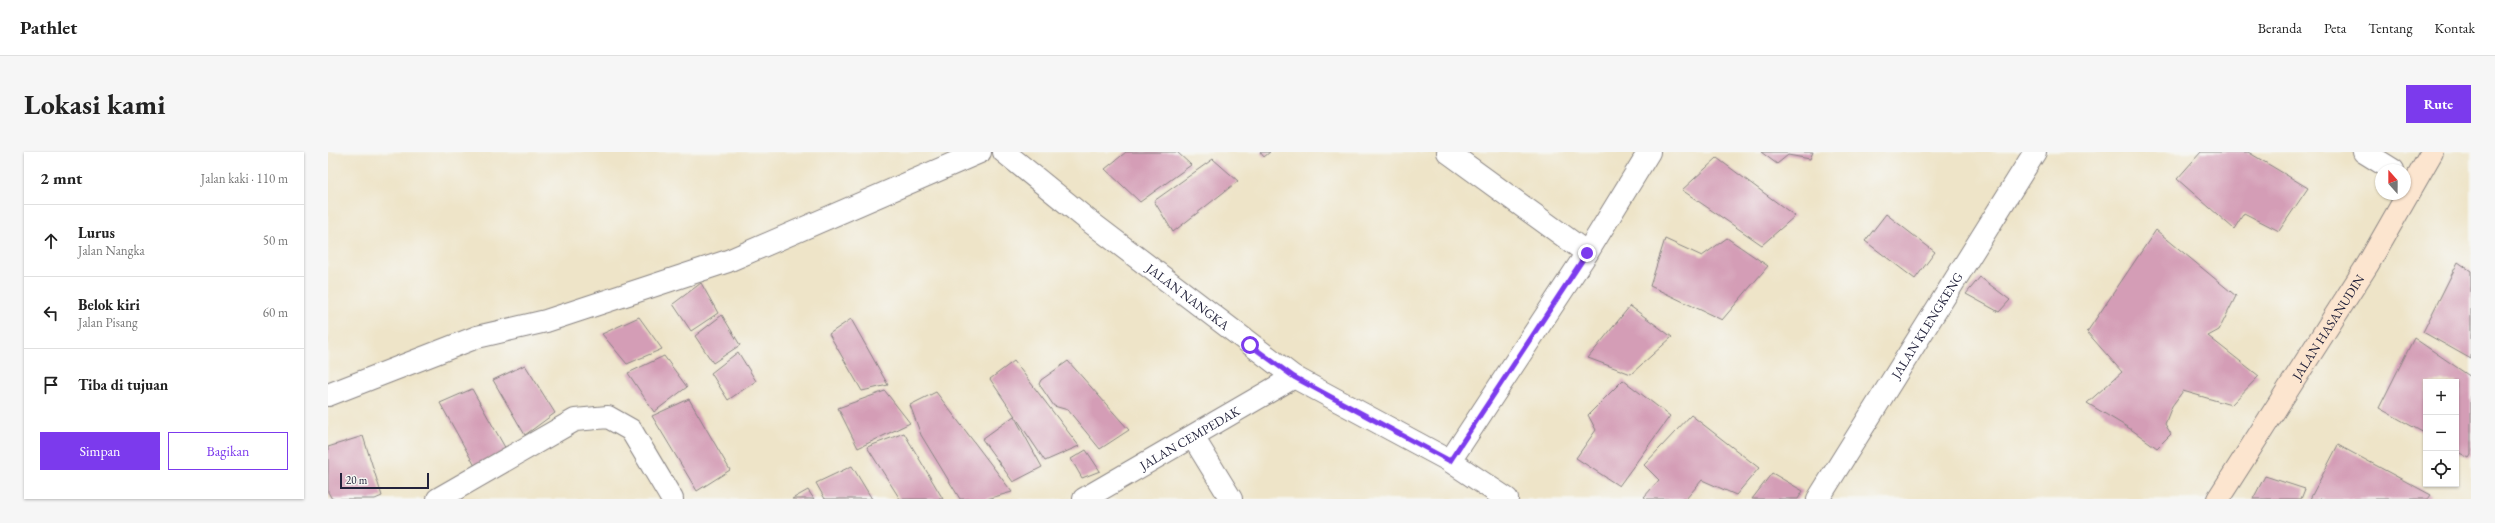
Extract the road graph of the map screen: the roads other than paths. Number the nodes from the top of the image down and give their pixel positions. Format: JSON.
{"nodes":[{"id":1,"x":980,"y":152,"type":"edge"},
{"id":2,"x":1004,"y":152,"type":"edge"},
{"id":3,"x":1448,"y":152,"type":"edge"},
{"id":4,"x":1649,"y":152,"type":"edge"},
{"id":5,"x":2035,"y":152,"type":"edge"},
{"id":6,"x":2364,"y":152,"type":"edge"},
{"id":7,"x":2432,"y":152,"type":"edge"},
{"id":8,"x":2383,"y":164,"type":"edge"},
{"id":9,"x":2411,"y":178,"type":"edge"},
{"id":10,"x":2399,"y":200,"type":"edge"},
{"id":11,"x":1587,"y":253,"type":"junction"},
{"id":12,"x":1294,"y":377,"type":"junction"},
{"id":13,"x":328,"y":395,"type":"edge"},
{"id":14,"x":1193,"y":437,"type":"junction"},
{"id":15,"x":1450,"y":461,"type":"junction"},
{"id":16,"x":438,"y":499,"type":"edge"},
{"id":17,"x":672,"y":499,"type":"edge"},
{"id":18,"x":1084,"y":499,"type":"edge"},
{"id":19,"x":1231,"y":499,"type":"edge"},
{"id":20,"x":1507,"y":499,"type":"edge"},
{"id":21,"x":1818,"y":499,"type":"edge"},
{"id":22,"x":2218,"y":499,"type":"edge"}],
"edges":[{"from":1,"to":13,"type":"street"},
{"from":2,"to":12,"type":"street","name":"JALAN NANGKA"},
{"from":3,"to":11,"type":"street"},
{"from":4,"to":11,"type":"street"},
{"from":5,"to":21,"type":"street","name":"JALAN KLENGKENG"},
{"from":6,"to":8,"type":"street"},
{"from":7,"to":9,"type":"main road","name":"JALAN HASANUDIN"},
{"from":10,"to":22,"type":"main road","name":"JALAN HASANUDIN"},
{"from":11,"to":15,"type":"street"},
{"from":12,"to":14,"type":"street","name":"JALAN CEMPEDAK"},
{"from":12,"to":15,"type":"street","name":"JALAN NANGKA"},
{"from":14,"to":18,"type":"street","name":"JALAN CEMPEDAK"},
{"from":14,"to":19,"type":"street"},
{"from":15,"to":20,"type":"street","name":"JALAN NANGKA"},
{"from":16,"to":17,"type":"street"}]}
